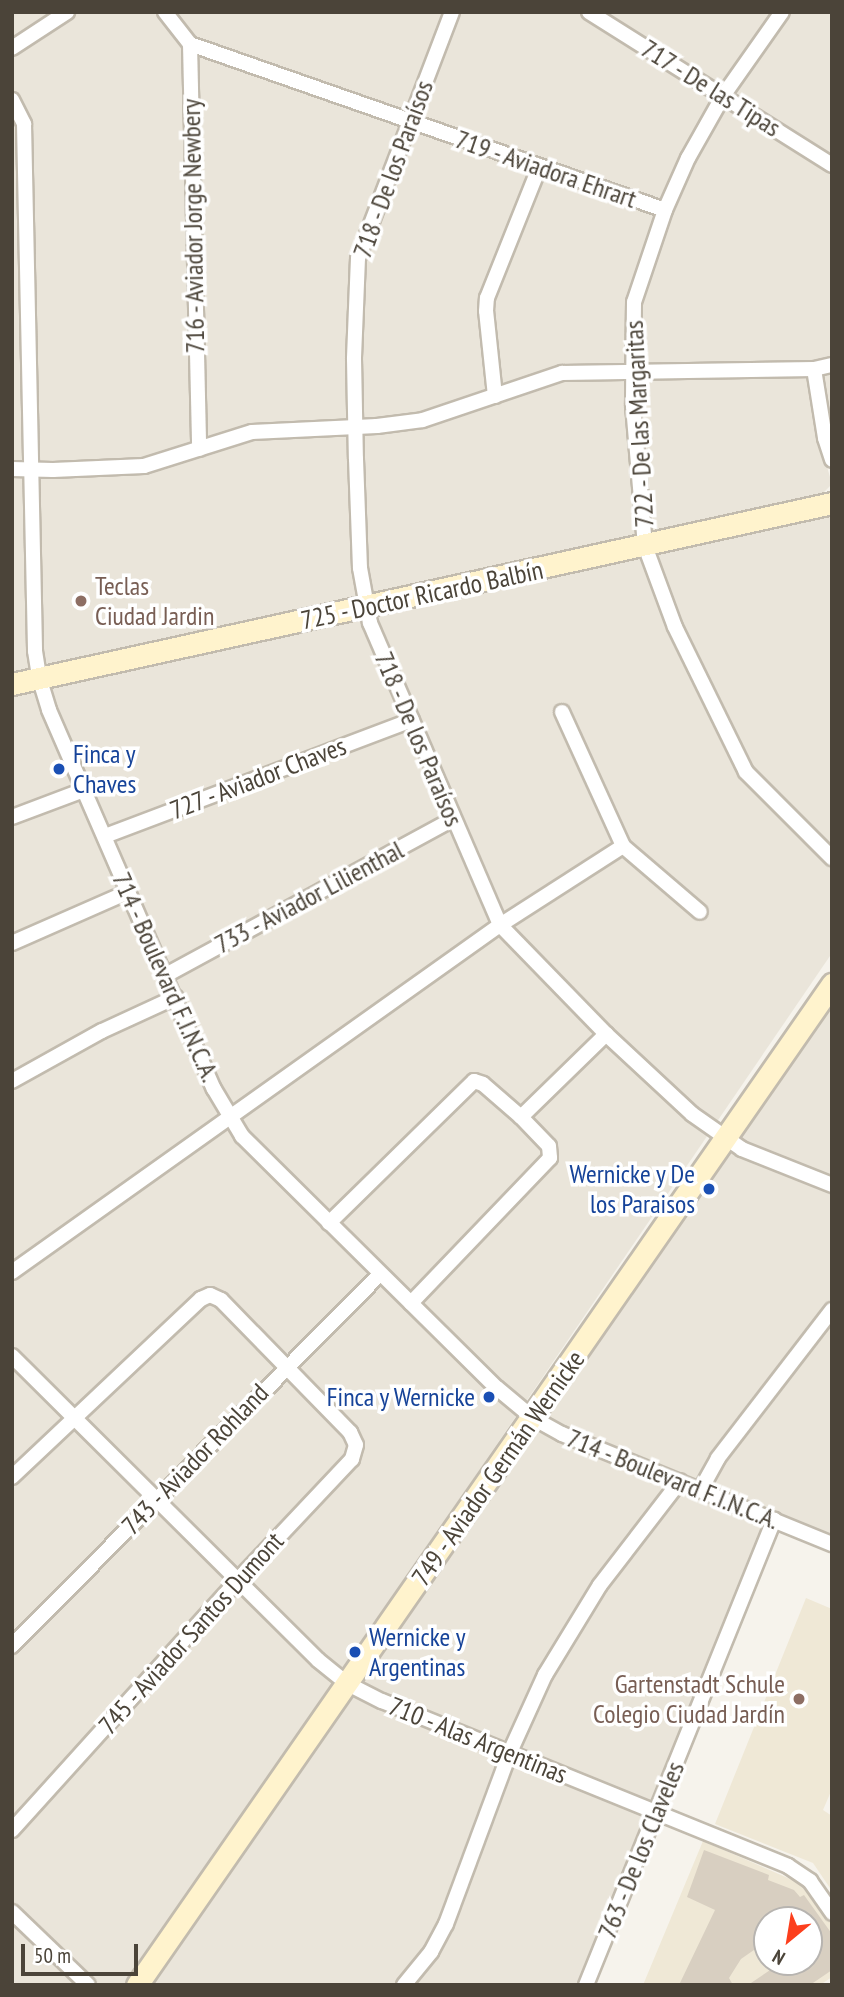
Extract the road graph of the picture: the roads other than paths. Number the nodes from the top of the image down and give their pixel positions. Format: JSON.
{"nodes":[{"id":1,"x":67,"y":12,"type":"edge"},
{"id":2,"x":165,"y":12,"type":"edge"},
{"id":3,"x":452,"y":12,"type":"edge"},
{"id":4,"x":782,"y":12,"type":"edge"},
{"id":5,"x":595,"y":14,"type":"edge"},
{"id":6,"x":190,"y":44,"type":"junction"},
{"id":7,"x":12,"y":48,"type":"edge"},
{"id":8,"x":723,"y":96,"type":"junction"},
{"id":9,"x":12,"y":100,"type":"edge"},
{"id":10,"x":408,"y":120,"type":"junction"},
{"id":11,"x":832,"y":165,"type":"edge"},
{"id":12,"x":539,"y":168,"type":"junction"},
{"id":13,"x":665,"y":211,"type":"junction"},
{"id":14,"x":832,"y":365,"type":"edge"},
{"id":15,"x":814,"y":369,"type":"junction"},
{"id":16,"x":632,"y":370,"type":"junction"},
{"id":17,"x":495,"y":396,"type":"junction"},
{"id":18,"x":356,"y":427,"type":"junction"},
{"id":19,"x":199,"y":449,"type":"junction"},
{"id":20,"x":832,"y":460,"type":"edge"},
{"id":21,"x":12,"y":469,"type":"edge"},
{"id":22,"x":33,"y":470,"type":"junction"},
{"id":23,"x":832,"y":503,"type":"edge"},
{"id":24,"x":645,"y":546,"type":"junction"},
{"id":25,"x":366,"y":607,"type":"junction"},
{"id":26,"x":39,"y":677,"type":"junction"},
{"id":27,"x":12,"y":684,"type":"edge"},
{"id":28,"x":562,"y":712,"type":"dead end"},
{"id":29,"x":412,"y":720,"type":"junction"},
{"id":30,"x":84,"y":790,"type":"junction"},
{"id":31,"x":12,"y":817,"type":"edge"},
{"id":32,"x":453,"y":820,"type":"junction"},
{"id":33,"x":105,"y":836,"type":"junction"},
{"id":34,"x":623,"y":846,"type":"junction"},
{"id":35,"x":832,"y":858,"type":"edge"},
{"id":36,"x":128,"y":892,"type":"junction"},
{"id":37,"x":700,"y":912,"type":"dead end"},
{"id":38,"x":500,"y":925,"type":"junction"},
{"id":39,"x":12,"y":943,"type":"edge"},
{"id":40,"x":166,"y":975,"type":"junction"},
{"id":41,"x":832,"y":984,"type":"edge"},
{"id":42,"x":176,"y":997,"type":"junction"},
{"id":43,"x":606,"y":1034,"type":"junction"},
{"id":44,"x":12,"y":1081,"type":"edge"},
{"id":45,"x":231,"y":1117,"type":"junction"},
{"id":46,"x":521,"y":1117,"type":"junction"},
{"id":47,"x":725,"y":1138,"type":"junction"},
{"id":48,"x":832,"y":1185,"type":"edge"},
{"id":49,"x":329,"y":1223,"type":"junction"},
{"id":50,"x":12,"y":1272,"type":"edge"},
{"id":51,"x":380,"y":1273,"type":"junction"},
{"id":52,"x":411,"y":1303,"type":"junction"},
{"id":53,"x":832,"y":1310,"type":"edge"},
{"id":54,"x":12,"y":1356,"type":"edge"},
{"id":55,"x":286,"y":1366,"type":"junction"},
{"id":56,"x":73,"y":1418,"type":"junction"},
{"id":57,"x":533,"y":1418,"type":"junction"},
{"id":58,"x":12,"y":1477,"type":"edge"},
{"id":59,"x":680,"y":1481,"type":"junction"},
{"id":60,"x":701,"y":1489,"type":"junction"},
{"id":61,"x":155,"y":1499,"type":"junction"},
{"id":62,"x":774,"y":1520,"type":"junction"},
{"id":63,"x":832,"y":1544,"type":"edge"},
{"id":64,"x":238,"y":1580,"type":"junction"},
{"id":65,"x":12,"y":1646,"type":"edge"},
{"id":66,"x":348,"y":1684,"type":"junction"},
{"id":67,"x":510,"y":1752,"type":"junction"},
{"id":68,"x":655,"y":1813,"type":"junction"},
{"id":69,"x":12,"y":1830,"type":"edge"},
{"id":70,"x":12,"y":1912,"type":"edge"},
{"id":71,"x":832,"y":1913,"type":"edge"},
{"id":72,"x":88,"y":1985,"type":"edge"},
{"id":73,"x":137,"y":1985,"type":"edge"},
{"id":74,"x":404,"y":1985,"type":"edge"},
{"id":75,"x":586,"y":1985,"type":"edge"}],
"edges":[{"from":1,"to":7,"type":"street"},
{"from":2,"to":6,"type":"street"},
{"from":3,"to":10,"type":"street","name":"718 - De los Paraísos"},
{"from":4,"to":8,"type":"street","name":"722 - De las Margaritas"},
{"from":5,"to":8,"type":"street","name":"717 - De las Tipas"},
{"from":6,"to":10,"type":"street","name":"719 - Aviadora Ehrart"},
{"from":6,"to":19,"type":"street","name":"716 - Aviador Jorge Newbery"},
{"from":8,"to":11,"type":"street","name":"717 - De las Tipas"},
{"from":8,"to":13,"type":"street","name":"722 - De las Margaritas"},
{"from":9,"to":22,"type":"street","name":"714 - Boulevard F.I.N.C.A."},
{"from":10,"to":12,"type":"street","name":"719 - Aviadora Ehrart"},
{"from":10,"to":18,"type":"street","name":"718 - De los Paraísos"},
{"from":12,"to":13,"type":"street","name":"719 - Aviadora Ehrart"},
{"from":12,"to":17,"type":"street"},
{"from":13,"to":16,"type":"street","name":"722 - De las Margaritas"},
{"from":14,"to":15,"type":"street"},
{"from":15,"to":16,"type":"street"},
{"from":15,"to":20,"type":"street"},
{"from":16,"to":17,"type":"street"},
{"from":16,"to":24,"type":"street","name":"722 - De las Margaritas"},
{"from":17,"to":18,"type":"street"},
{"from":18,"to":19,"type":"street"},
{"from":18,"to":25,"type":"street","name":"718 - De los Paraísos"},
{"from":19,"to":22,"type":"street"},
{"from":21,"to":22,"type":"street"},
{"from":22,"to":26,"type":"street","name":"714 - Boulevard F.I.N.C.A."},
{"from":23,"to":24,"type":"street","name":"725 - Doctor Ricardo Balbín"},
{"from":24,"to":25,"type":"street","name":"725 - Doctor Ricardo Balbín"},
{"from":24,"to":35,"type":"street","name":"722 - De las Margaritas"},
{"from":25,"to":26,"type":"street","name":"725 - Doctor Ricardo Balbín"},
{"from":25,"to":29,"type":"street","name":"718 - De los Paraísos"},
{"from":26,"to":27,"type":"street","name":"725 - Doctor Ricardo Balbín"},
{"from":26,"to":30,"type":"street","name":"714 - Boulevard F.I.N.C.A."},
{"from":28,"to":34,"type":"street"},
{"from":29,"to":32,"type":"street","name":"718 - De los Paraísos"},
{"from":29,"to":33,"type":"street","name":"727 - Aviador Chaves"},
{"from":30,"to":31,"type":"street"},
{"from":30,"to":33,"type":"street","name":"714 - Boulevard F.I.N.C.A."},
{"from":32,"to":38,"type":"street","name":"718 - De los Paraísos"},
{"from":32,"to":40,"type":"street","name":"733 - Aviador Lilienthal"},
{"from":33,"to":36,"type":"street","name":"714 - Boulevard F.I.N.C.A."},
{"from":34,"to":37,"type":"street"},
{"from":34,"to":38,"type":"street"},
{"from":36,"to":39,"type":"street"},
{"from":36,"to":40,"type":"street","name":"714 - Boulevard F.I.N.C.A."},
{"from":38,"to":43,"type":"street","name":"718 - De los Paraísos"},
{"from":38,"to":45,"type":"street"},
{"from":40,"to":42,"type":"street","name":"714 - Boulevard F.I.N.C.A."},
{"from":41,"to":47,"type":"street","name":"749 - Aviador Germán Wernicke"},
{"from":42,"to":44,"type":"street"},
{"from":42,"to":45,"type":"street","name":"714 - Boulevard F.I.N.C.A."},
{"from":43,"to":46,"type":"street"},
{"from":43,"to":47,"type":"street","name":"718 - De los Paraísos"},
{"from":45,"to":49,"type":"street","name":"714 - Boulevard F.I.N.C.A."},
{"from":45,"to":50,"type":"street"},
{"from":46,"to":49,"type":"street"},
{"from":46,"to":52,"type":"street"},
{"from":47,"to":48,"type":"street","name":"718 - De los Paraísos"},
{"from":47,"to":57,"type":"street","name":"749 - Aviador Germán Wernicke"},
{"from":49,"to":51,"type":"street","name":"714 - Boulevard F.I.N.C.A."},
{"from":51,"to":52,"type":"street","name":"714 - Boulevard F.I.N.C.A."},
{"from":51,"to":55,"type":"street","name":"743 - Aviador Rohland"},
{"from":52,"to":57,"type":"street","name":"714 - Boulevard F.I.N.C.A."},
{"from":53,"to":60,"type":"street"},
{"from":54,"to":56,"type":"street","name":"710 - Alas Argentinas"},
{"from":55,"to":56,"type":"street"},
{"from":55,"to":61,"type":"street","name":"743 - Aviador Rohland"},
{"from":55,"to":64,"type":"street","name":"745 - Aviador Santos Dumont"},
{"from":56,"to":58,"type":"street"},
{"from":56,"to":61,"type":"street","name":"710 - Alas Argentinas"},
{"from":57,"to":59,"type":"street","name":"714 - Boulevard F.I.N.C.A."},
{"from":57,"to":66,"type":"street","name":"749 - Aviador Germán Wernicke"},
{"from":59,"to":60,"type":"street","name":"714 - Boulevard F.I.N.C.A."},
{"from":59,"to":67,"type":"street"},
{"from":60,"to":62,"type":"street","name":"714 - Boulevard F.I.N.C.A."},
{"from":61,"to":64,"type":"street","name":"710 - Alas Argentinas"},
{"from":61,"to":65,"type":"street","name":"743 - Aviador Rohland"},
{"from":62,"to":63,"type":"street","name":"714 - Boulevard F.I.N.C.A."},
{"from":62,"to":68,"type":"street","name":"763 - De los Claveles"},
{"from":64,"to":66,"type":"street","name":"710 - Alas Argentinas"},
{"from":64,"to":69,"type":"street","name":"745 - Aviador Santos Dumont"},
{"from":66,"to":67,"type":"street","name":"710 - Alas Argentinas"},
{"from":66,"to":73,"type":"street","name":"749 - Aviador Germán Wernicke"},
{"from":67,"to":68,"type":"street","name":"710 - Alas Argentinas"},
{"from":67,"to":74,"type":"street"},
{"from":68,"to":71,"type":"street","name":"710 - Alas Argentinas"},
{"from":68,"to":75,"type":"street","name":"763 - De los Claveles"},
{"from":70,"to":72,"type":"street"}]}
